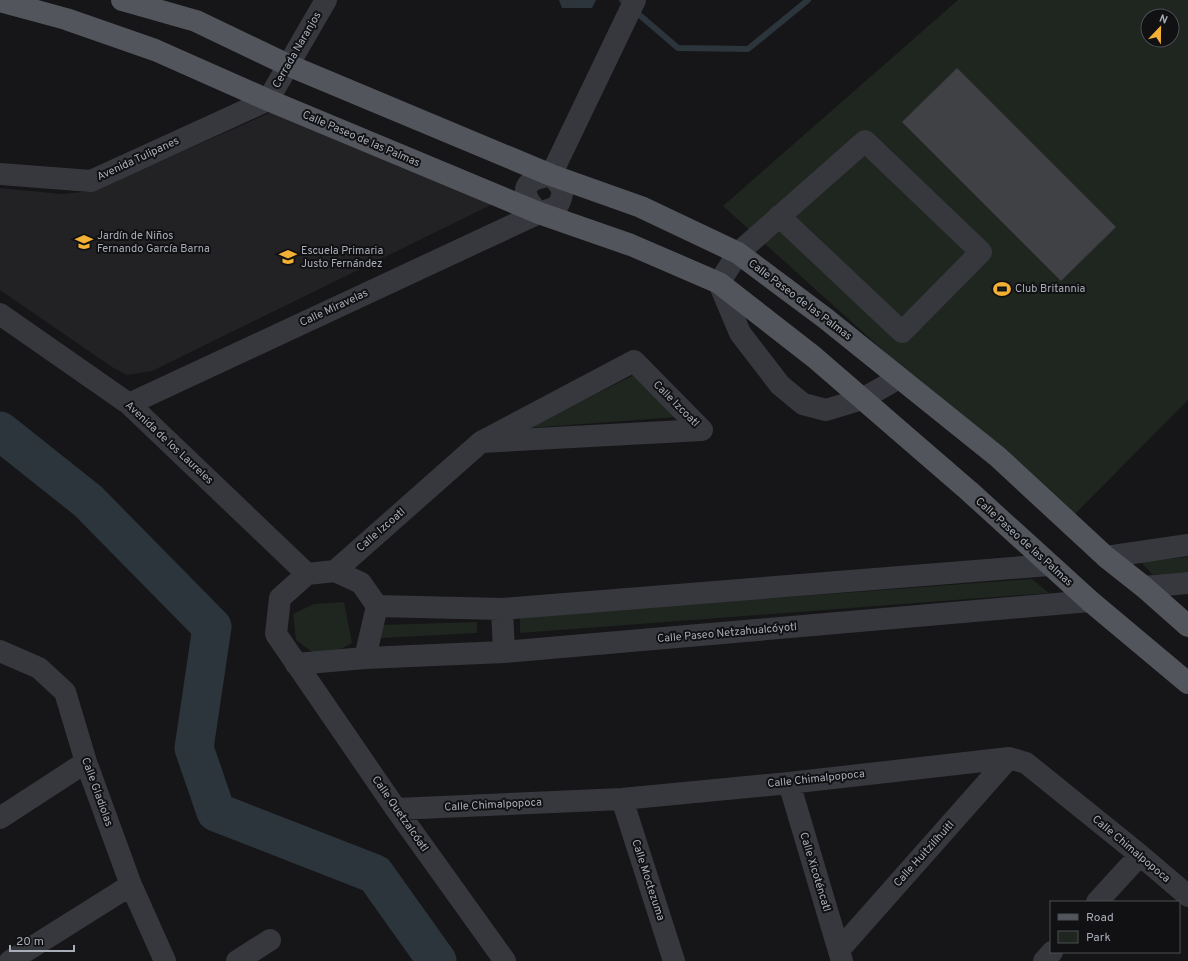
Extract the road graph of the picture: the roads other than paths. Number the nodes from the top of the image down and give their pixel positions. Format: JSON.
{"nodes":[{"id":1,"x":122,"y":0,"type":"edge"},
{"id":2,"x":326,"y":0,"type":"edge"},
{"id":3,"x":635,"y":0,"type":"edge"},
{"id":4,"x":0,"y":1,"type":"edge"},
{"id":5,"x":288,"y":65,"type":"junction"},
{"id":6,"x":268,"y":100,"type":"junction"},
{"id":7,"x":0,"y":174,"type":"edge"},
{"id":8,"x":551,"y":175,"type":"junction"},
{"id":9,"x":539,"y":213,"type":"junction"},
{"id":10,"x":779,"y":216,"type":"junction"},
{"id":11,"x":738,"y":253,"type":"junction"},
{"id":12,"x":719,"y":283,"type":"junction"},
{"id":13,"x":0,"y":314,"type":"edge"},
{"id":14,"x":899,"y":378,"type":"junction"},
{"id":15,"x":862,"y":399,"type":"junction"},
{"id":16,"x":128,"y":404,"type":"junction"},
{"id":17,"x":481,"y":442,"type":"junction"},
{"id":18,"x":1188,"y":545,"type":"edge"},
{"id":19,"x":1106,"y":557,"type":"junction"},
{"id":20,"x":1049,"y":565,"type":"junction"},
{"id":21,"x":335,"y":571,"type":"junction"},
{"id":22,"x":307,"y":574,"type":"junction"},
{"id":23,"x":1188,"y":583,"type":"edge"},
{"id":24,"x":1144,"y":587,"type":"junction"},
{"id":25,"x":1090,"y":601,"type":"junction"},
{"id":26,"x":377,"y":606,"type":"junction"},
{"id":27,"x":502,"y":609,"type":"junction"},
{"id":28,"x":1188,"y":626,"type":"edge"},
{"id":29,"x":0,"y":651,"type":"edge"},
{"id":30,"x":504,"y":652,"type":"junction"},
{"id":31,"x":365,"y":658,"type":"junction"},
{"id":32,"x":296,"y":664,"type":"junction"},
{"id":33,"x":1188,"y":683,"type":"edge"},
{"id":34,"x":1009,"y":758,"type":"junction"},
{"id":35,"x":86,"y":762,"type":"junction"},
{"id":36,"x":789,"y":783,"type":"junction"},
{"id":37,"x":622,"y":799,"type":"junction"},
{"id":38,"x":396,"y":809,"type":"junction"},
{"id":39,"x":0,"y":818,"type":"edge"},
{"id":40,"x":1140,"y":855,"type":"junction"},
{"id":41,"x":131,"y":885,"type":"junction"},
{"id":42,"x":1188,"y":896,"type":"edge"},
{"id":43,"x":1099,"y":901,"type":"edge"},
{"id":44,"x":270,"y":940,"type":"dead end"},
{"id":45,"x":1051,"y":953,"type":"edge"},
{"id":46,"x":840,"y":956,"type":"edge"},
{"id":47,"x":10,"y":961,"type":"edge"},
{"id":48,"x":165,"y":961,"type":"edge"},
{"id":49,"x":237,"y":961,"type":"edge"},
{"id":50,"x":505,"y":961,"type":"edge"},
{"id":51,"x":674,"y":961,"type":"edge"},
{"id":52,"x":1044,"y":961,"type":"edge"}],
"edges":[{"from":1,"to":5,"type":"main road","name":"Calle Paseo de las Palmas"},
{"from":2,"to":5,"type":"street","name":"Cerrada Naranjos"},
{"from":3,"to":8,"type":"street"},
{"from":4,"to":6,"type":"main road","name":"Calle Paseo de las Palmas"},
{"from":5,"to":6,"type":"street","name":"Cerrada Naranjos"},
{"from":5,"to":8,"type":"main road","name":"Calle Paseo de las Palmas"},
{"from":6,"to":7,"type":"street","name":"Avenida Tulipanes"},
{"from":6,"to":9,"type":"main road","name":"Calle Paseo de las Palmas"},
{"from":8,"to":9,"type":"street","name":"Calle Miravelas"},
{"from":8,"to":11,"type":"main road","name":"Calle Paseo de las Palmas"},
{"from":9,"to":12,"type":"main road","name":"Calle Paseo de las Palmas"},
{"from":9,"to":16,"type":"street","name":"Calle Miravelas"},
{"from":10,"to":10,"type":"street"},
{"from":10,"to":11,"type":"street"},
{"from":11,"to":12,"type":"street","name":"Calle Paseo de las Palmas"},
{"from":11,"to":14,"type":"main road","name":"Calle Paseo de las Palmas"},
{"from":12,"to":15,"type":"main road","name":"Calle Paseo de las Palmas"},
{"from":12,"to":15,"type":"street"},
{"from":13,"to":16,"type":"street","name":"Avenida de los Laureles"},
{"from":14,"to":15,"type":"street"},
{"from":14,"to":19,"type":"main road","name":"Calle Paseo de las Palmas"},
{"from":15,"to":20,"type":"main road","name":"Calle Paseo de las Palmas"},
{"from":16,"to":22,"type":"street","name":"Avenida de los Laureles"},
{"from":17,"to":17,"type":"street","name":"Calle Izcoatl"},
{"from":17,"to":21,"type":"street","name":"Calle Izcoatl"},
{"from":18,"to":19,"type":"street"},
{"from":19,"to":24,"type":"main road","name":"Calle Paseo de las Palmas"},
{"from":20,"to":25,"type":"main road","name":"Calle Paseo de las Palmas"},
{"from":20,"to":27,"type":"street"},
{"from":21,"to":22,"type":"street"},
{"from":21,"to":26,"type":"street"},
{"from":22,"to":32,"type":"street"},
{"from":23,"to":24,"type":"street"},
{"from":24,"to":28,"type":"main road","name":"Calle Paseo de las Palmas"},
{"from":25,"to":30,"type":"street","name":"Calle Paseo Netzahualcóyotl"},
{"from":25,"to":33,"type":"main road","name":"Calle Paseo de las Palmas"},
{"from":26,"to":27,"type":"street"},
{"from":26,"to":31,"type":"street"},
{"from":27,"to":30,"type":"street"},
{"from":29,"to":35,"type":"street","name":"Calle Gladiolas"},
{"from":30,"to":31,"type":"street","name":"Calle Paseo Netzahualcóyotl"},
{"from":31,"to":32,"type":"street"},
{"from":32,"to":38,"type":"street","name":"Calle Quetzalcóatl"},
{"from":34,"to":36,"type":"street","name":"Calle Chimalpopoca"},
{"from":34,"to":40,"type":"street","name":"Calle Chimalpopoca"},
{"from":34,"to":46,"type":"street","name":"Calle Huitzilíhuitl"},
{"from":35,"to":39,"type":"street"},
{"from":35,"to":41,"type":"street","name":"Calle Gladiolas"},
{"from":36,"to":37,"type":"street","name":"Calle Chimalpopoca"},
{"from":36,"to":46,"type":"street","name":"Calle Xicoténcatl"},
{"from":37,"to":38,"type":"street","name":"Calle Chimalpopoca"},
{"from":37,"to":51,"type":"street","name":"Calle Moctezuma"},
{"from":38,"to":50,"type":"street","name":"Calle Quetzalcóatl"},
{"from":40,"to":42,"type":"street","name":"Calle Chimalpopoca"},
{"from":40,"to":43,"type":"street"},
{"from":41,"to":47,"type":"street"},
{"from":41,"to":48,"type":"street","name":"Calle Gladiolas"},
{"from":44,"to":49,"type":"street"},
{"from":45,"to":52,"type":"street"}]}
